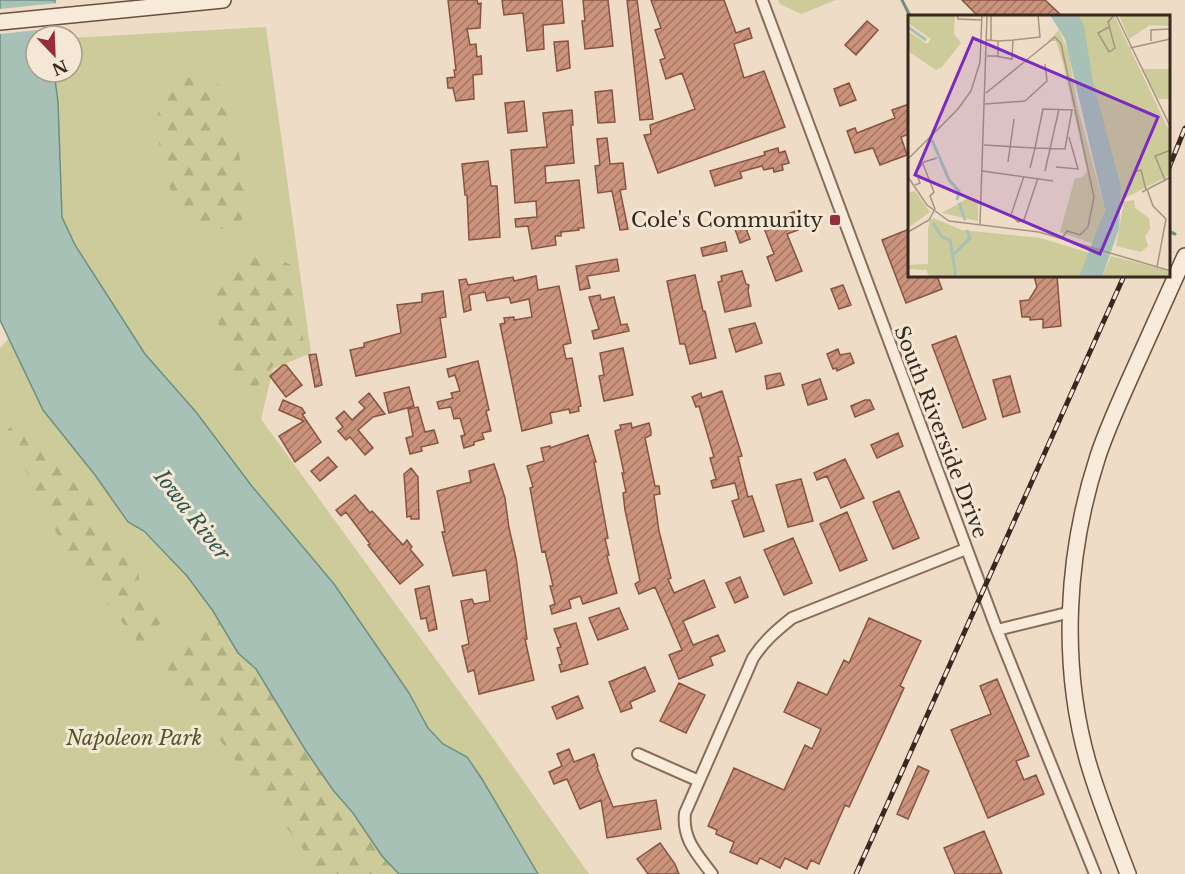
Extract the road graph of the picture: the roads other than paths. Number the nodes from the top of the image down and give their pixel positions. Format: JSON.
{"nodes":[{"id":1,"x":223,"y":0,"type":"edge"},
{"id":2,"x":762,"y":0,"type":"edge"},
{"id":3,"x":0,"y":22,"type":"edge"},
{"id":4,"x":1185,"y":256,"type":"edge"},
{"id":5,"x":966,"y":549,"type":"junction"},
{"id":6,"x":1071,"y":612,"type":"junction"},
{"id":7,"x":996,"y":630,"type":"junction"},
{"id":8,"x":638,"y":754,"type":"dead end"},
{"id":9,"x":699,"y":781,"type":"junction"},
{"id":10,"x":712,"y":874,"type":"edge"},
{"id":11,"x":1095,"y":874,"type":"edge"},
{"id":12,"x":1128,"y":874,"type":"edge"}],
"edges":[{"from":1,"to":3,"type":"main road"},
{"from":2,"to":5,"type":"street","name":"South Riverside Drive"},
{"from":4,"to":6,"type":"main road"},
{"from":5,"to":7,"type":"street","name":"South Riverside Drive"},
{"from":5,"to":9,"type":"street"},
{"from":6,"to":7,"type":"street"},
{"from":6,"to":12,"type":"main road"},
{"from":7,"to":11,"type":"street","name":"South Riverside Drive"},
{"from":8,"to":9,"type":"street"},
{"from":9,"to":10,"type":"street"}]}
